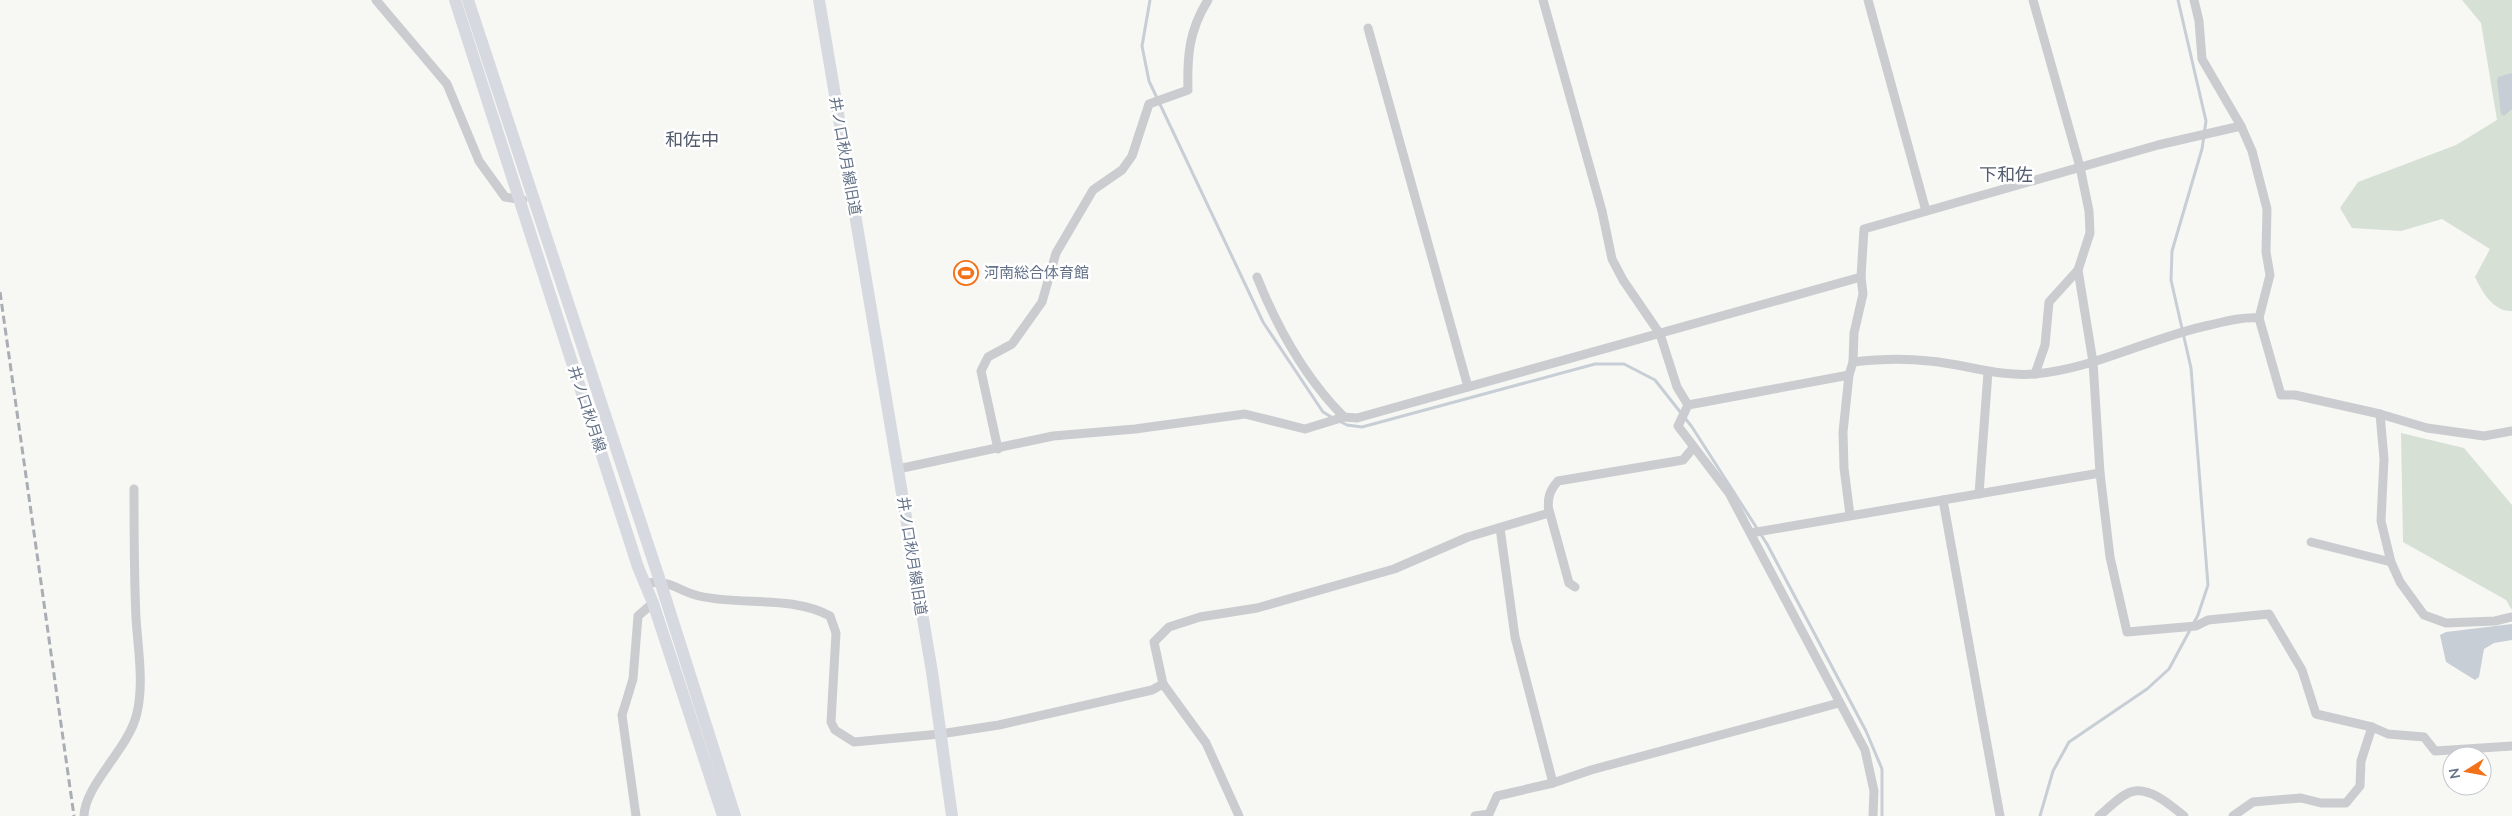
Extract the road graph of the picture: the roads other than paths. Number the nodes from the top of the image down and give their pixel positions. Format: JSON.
{"nodes":[{"id":1,"x":376,"y":0,"type":"edge"},
{"id":2,"x":455,"y":0,"type":"edge"},
{"id":3,"x":468,"y":0,"type":"edge"},
{"id":4,"x":819,"y":0,"type":"edge"},
{"id":5,"x":1208,"y":0,"type":"edge"},
{"id":6,"x":1543,"y":0,"type":"edge"},
{"id":7,"x":1868,"y":0,"type":"edge"},
{"id":8,"x":2034,"y":0,"type":"edge"},
{"id":9,"x":2194,"y":0,"type":"edge"},
{"id":10,"x":1368,"y":28,"type":"dead end"},
{"id":11,"x":2241,"y":126,"type":"junction"},
{"id":12,"x":2080,"y":167,"type":"junction"},
{"id":13,"x":532,"y":196,"type":"junction"},
{"id":14,"x":520,"y":201,"type":"junction"},
{"id":15,"x":1926,"y":211,"type":"junction"},
{"id":16,"x":2078,"y":270,"type":"junction"},
{"id":17,"x":1257,"y":277,"type":"dead end"},
{"id":18,"x":1861,"y":277,"type":"junction"},
{"id":19,"x":2259,"y":318,"type":"junction"},
{"id":20,"x":1660,"y":334,"type":"junction"},
{"id":21,"x":1853,"y":362,"type":"junction"},
{"id":22,"x":2092,"y":362,"type":"junction"},
{"id":23,"x":1988,"y":372,"type":"junction"},
{"id":24,"x":2035,"y":374,"type":"junction"},
{"id":25,"x":1849,"y":375,"type":"junction"},
{"id":26,"x":1468,"y":387,"type":"junction"},
{"id":27,"x":1687,"y":407,"type":"junction"},
{"id":28,"x":2380,"y":414,"type":"junction"},
{"id":29,"x":1344,"y":417,"type":"junction"},
{"id":30,"x":2512,"y":430,"type":"edge"},
{"id":31,"x":1693,"y":448,"type":"junction"},
{"id":32,"x":998,"y":449,"type":"junction"},
{"id":33,"x":898,"y":469,"type":"junction"},
{"id":34,"x":2100,"y":473,"type":"junction"},
{"id":35,"x":134,"y":489,"type":"dead end"},
{"id":36,"x":1979,"y":494,"type":"junction"},
{"id":37,"x":1943,"y":500,"type":"junction"},
{"id":38,"x":1549,"y":510,"type":"junction"},
{"id":39,"x":1850,"y":515,"type":"junction"},
{"id":40,"x":1500,"y":528,"type":"junction"},
{"id":41,"x":1751,"y":533,"type":"junction"},
{"id":42,"x":2312,"y":542,"type":"dead end"},
{"id":43,"x":2391,"y":562,"type":"junction"},
{"id":44,"x":660,"y":581,"type":"junction"},
{"id":45,"x":644,"y":583,"type":"junction"},
{"id":46,"x":1575,"y":587,"type":"dead end"},
{"id":47,"x":653,"y":603,"type":"junction"},
{"id":48,"x":2512,"y":617,"type":"edge"},
{"id":49,"x":1163,"y":684,"type":"junction"},
{"id":50,"x":1839,"y":703,"type":"junction"},
{"id":51,"x":2372,"y":727,"type":"junction"},
{"id":52,"x":940,"y":734,"type":"junction"},
{"id":53,"x":2512,"y":746,"type":"edge"},
{"id":54,"x":1552,"y":783,"type":"junction"},
{"id":55,"x":84,"y":816,"type":"edge"},
{"id":56,"x":636,"y":816,"type":"edge"},
{"id":57,"x":723,"y":816,"type":"edge"},
{"id":58,"x":734,"y":816,"type":"edge"},
{"id":59,"x":952,"y":816,"type":"edge"},
{"id":60,"x":1239,"y":816,"type":"edge"},
{"id":61,"x":1475,"y":816,"type":"edge"},
{"id":62,"x":1873,"y":816,"type":"edge"},
{"id":63,"x":2000,"y":816,"type":"edge"},
{"id":64,"x":2099,"y":816,"type":"edge"},
{"id":65,"x":2184,"y":816,"type":"edge"},
{"id":66,"x":2233,"y":816,"type":"edge"}],
"edges":[{"from":1,"to":14,"type":"street"},
{"from":2,"to":14,"type":"main road","name":"井ノ口秋月線"},
{"from":3,"to":13,"type":"main road","name":"井ノ口秋月線"},
{"from":4,"to":33,"type":"main road","name":"井ノ口秋月線旧道"},
{"from":5,"to":32,"type":"street"},
{"from":6,"to":20,"type":"street"},
{"from":7,"to":15,"type":"street"},
{"from":8,"to":12,"type":"street"},
{"from":9,"to":11,"type":"street"},
{"from":10,"to":26,"type":"street"},
{"from":11,"to":12,"type":"street"},
{"from":11,"to":19,"type":"street"},
{"from":12,"to":15,"type":"street"},
{"from":12,"to":16,"type":"street"},
{"from":13,"to":14,"type":"street"},
{"from":13,"to":44,"type":"main road","name":"井ノ口秋月線"},
{"from":14,"to":45,"type":"main road","name":"井ノ口秋月線"},
{"from":15,"to":18,"type":"street"},
{"from":16,"to":22,"type":"street"},
{"from":16,"to":24,"type":"street"},
{"from":17,"to":29,"type":"street"},
{"from":18,"to":20,"type":"street"},
{"from":18,"to":21,"type":"street"},
{"from":19,"to":22,"type":"street"},
{"from":19,"to":28,"type":"street"},
{"from":20,"to":26,"type":"street"},
{"from":20,"to":27,"type":"street"},
{"from":21,"to":23,"type":"street"},
{"from":21,"to":25,"type":"street"},
{"from":22,"to":24,"type":"street"},
{"from":22,"to":34,"type":"street"},
{"from":23,"to":24,"type":"street"},
{"from":23,"to":36,"type":"street"},
{"from":25,"to":27,"type":"street"},
{"from":25,"to":39,"type":"street"},
{"from":26,"to":29,"type":"street"},
{"from":27,"to":31,"type":"street"},
{"from":28,"to":30,"type":"street"},
{"from":28,"to":43,"type":"street"},
{"from":29,"to":32,"type":"street"},
{"from":31,"to":38,"type":"street"},
{"from":31,"to":41,"type":"street"},
{"from":32,"to":33,"type":"street"},
{"from":33,"to":52,"type":"main road","name":"井ノ口秋月線旧道"},
{"from":34,"to":36,"type":"street"},
{"from":34,"to":51,"type":"street"},
{"from":35,"to":55,"type":"street"},
{"from":36,"to":37,"type":"street"},
{"from":37,"to":39,"type":"street"},
{"from":37,"to":63,"type":"street"},
{"from":38,"to":40,"type":"street"},
{"from":38,"to":46,"type":"street"},
{"from":39,"to":41,"type":"street"},
{"from":40,"to":49,"type":"street"},
{"from":40,"to":54,"type":"street"},
{"from":41,"to":50,"type":"street"},
{"from":42,"to":43,"type":"street"},
{"from":43,"to":48,"type":"street"},
{"from":44,"to":45,"type":"street"},
{"from":44,"to":52,"type":"street"},
{"from":44,"to":58,"type":"main road","name":"井ノ口秋月線"},
{"from":45,"to":47,"type":"main road","name":"井ノ口秋月線"},
{"from":47,"to":56,"type":"street"},
{"from":47,"to":57,"type":"main road","name":"井ノ口秋月線"},
{"from":49,"to":52,"type":"street"},
{"from":49,"to":60,"type":"street"},
{"from":50,"to":54,"type":"street"},
{"from":50,"to":62,"type":"street"},
{"from":51,"to":53,"type":"street"},
{"from":51,"to":66,"type":"street"},
{"from":52,"to":59,"type":"main road","name":"井ノ口秋月線旧道"},
{"from":54,"to":61,"type":"street"},
{"from":64,"to":65,"type":"street"}]}
